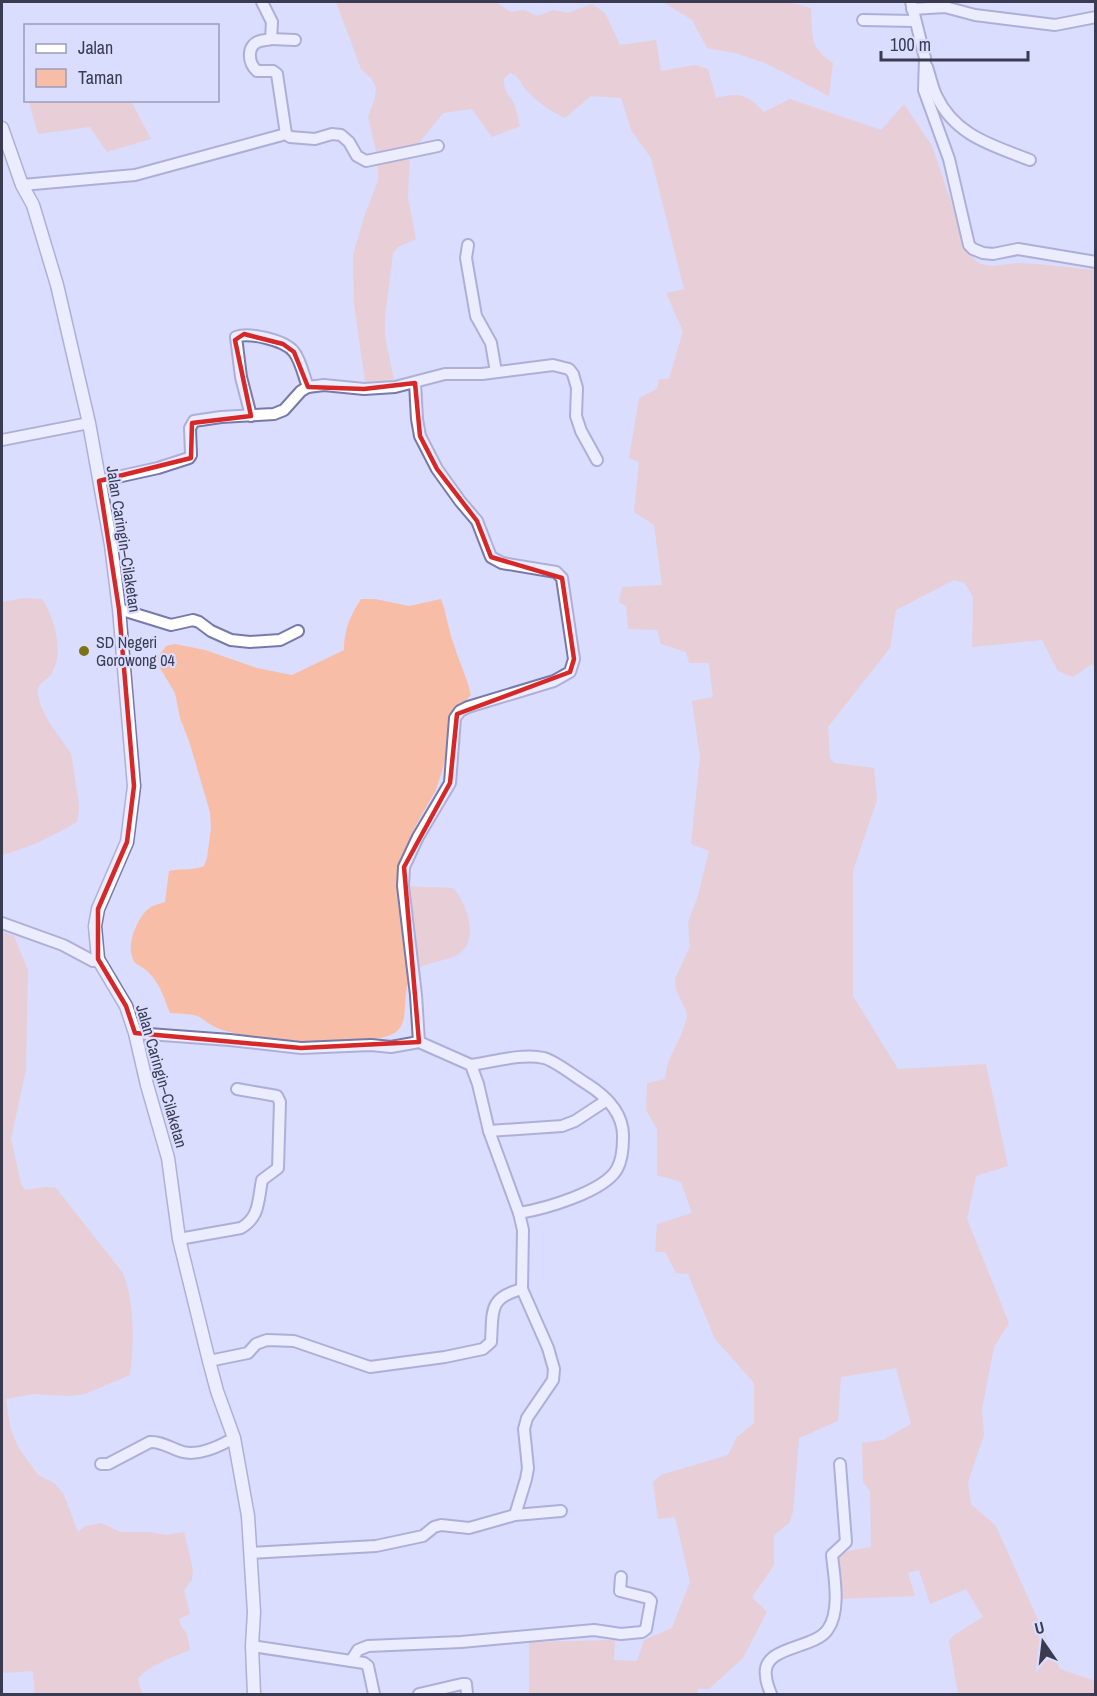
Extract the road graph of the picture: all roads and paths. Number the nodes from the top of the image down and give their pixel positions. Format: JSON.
{"nodes":[{"id":1,"x":262,"y":2,"type":"edge"},
{"id":2,"x":911,"y":5,"type":"edge"},
{"id":3,"x":1095,"y":17,"type":"edge"},
{"id":4,"x":863,"y":20,"type":"dead end"},
{"id":5,"x":915,"y":21,"type":"junction"},
{"id":6,"x":271,"y":39,"type":"junction"},
{"id":7,"x":295,"y":40,"type":"dead end"},
{"id":8,"x":925,"y":58,"type":"junction"},
{"id":9,"x":2,"y":129,"type":"edge"},
{"id":10,"x":286,"y":134,"type":"junction"},
{"id":11,"x":438,"y":146,"type":"dead end"},
{"id":12,"x":1030,"y":160,"type":"dead end"},
{"id":13,"x":22,"y":185,"type":"junction"},
{"id":14,"x":468,"y":245,"type":"dead end"},
{"id":15,"x":1095,"y":262,"type":"edge"},
{"id":16,"x":496,"y":372,"type":"junction"},
{"id":17,"x":415,"y":383,"type":"junction"},
{"id":18,"x":308,"y":387,"type":"junction"},
{"id":19,"x":251,"y":416,"type":"junction"},
{"id":20,"x":89,"y":423,"type":"junction"},
{"id":21,"x":2,"y":440,"type":"edge"},
{"id":22,"x":597,"y":460,"type":"dead end"},
{"id":23,"x":99,"y":481,"type":"junction"},
{"id":24,"x":119,"y":609,"type":"junction"},
{"id":25,"x":298,"y":631,"type":"dead end"},
{"id":26,"x":2,"y":923,"type":"edge"},
{"id":27,"x":93,"y":962,"type":"dead end"},
{"id":28,"x":135,"y":1034,"type":"junction"},
{"id":29,"x":419,"y":1042,"type":"junction"},
{"id":30,"x":471,"y":1065,"type":"junction"},
{"id":31,"x":237,"y":1089,"type":"dead end"},
{"id":32,"x":607,"y":1100,"type":"junction"},
{"id":33,"x":489,"y":1131,"type":"junction"},
{"id":34,"x":519,"y":1213,"type":"junction"},
{"id":35,"x":179,"y":1239,"type":"junction"},
{"id":36,"x":522,"y":1289,"type":"junction"},
{"id":37,"x":209,"y":1361,"type":"junction"},
{"id":38,"x":234,"y":1438,"type":"junction"},
{"id":39,"x":101,"y":1464,"type":"dead end"},
{"id":40,"x":840,"y":1464,"type":"dead end"},
{"id":41,"x":561,"y":1511,"type":"dead end"},
{"id":42,"x":515,"y":1515,"type":"junction"},
{"id":43,"x":250,"y":1553,"type":"junction"},
{"id":44,"x":621,"y":1577,"type":"dead end"},
{"id":45,"x":252,"y":1646,"type":"junction"},
{"id":46,"x":351,"y":1661,"type":"junction"},
{"id":47,"x":254,"y":1695,"type":"edge"},
{"id":48,"x":374,"y":1695,"type":"edge"},
{"id":49,"x":419,"y":1695,"type":"edge"},
{"id":50,"x":467,"y":1695,"type":"edge"},
{"id":51,"x":771,"y":1695,"type":"edge"}],
"edges":[{"from":1,"to":6,"type":"street"},
{"from":2,"to":3,"type":"street"},
{"from":2,"to":5,"type":"street"},
{"from":4,"to":5,"type":"street"},
{"from":5,"to":8,"type":"street"},
{"from":6,"to":7,"type":"street"},
{"from":6,"to":10,"type":"street"},
{"from":8,"to":12,"type":"street"},
{"from":8,"to":15,"type":"street"},
{"from":9,"to":13,"type":"street","name":"Jalan Caringin–Cilaketan"},
{"from":10,"to":11,"type":"street"},
{"from":10,"to":13,"type":"street"},
{"from":13,"to":20,"type":"street","name":"Jalan Caringin–Cilaketan"},
{"from":14,"to":16,"type":"street"},
{"from":16,"to":17,"type":"street"},
{"from":16,"to":22,"type":"street"},
{"from":17,"to":18,"type":"street"},
{"from":17,"to":29,"type":"street"},
{"from":18,"to":19,"type":"street"},
{"from":18,"to":19,"type":"street"},
{"from":19,"to":23,"type":"street"},
{"from":20,"to":21,"type":"street"},
{"from":20,"to":23,"type":"street","name":"Jalan Caringin–Cilaketan"},
{"from":23,"to":24,"type":"street","name":"Jalan Caringin–Cilaketan"},
{"from":24,"to":25,"type":"street"},
{"from":24,"to":28,"type":"street","name":"Jalan Caringin–Cilaketan"},
{"from":26,"to":27,"type":"street"},
{"from":28,"to":29,"type":"street"},
{"from":28,"to":35,"type":"street","name":"Jalan Caringin–Cilaketan"},
{"from":29,"to":30,"type":"street"},
{"from":30,"to":32,"type":"street"},
{"from":30,"to":33,"type":"street"},
{"from":31,"to":35,"type":"street"},
{"from":32,"to":33,"type":"street"},
{"from":32,"to":34,"type":"street"},
{"from":33,"to":34,"type":"street"},
{"from":34,"to":36,"type":"street"},
{"from":35,"to":37,"type":"street","name":"Jalan Caringin–Cilaketan"},
{"from":36,"to":37,"type":"street"},
{"from":36,"to":42,"type":"street"},
{"from":37,"to":38,"type":"street","name":"Jalan Caringin–Cilaketan"},
{"from":38,"to":39,"type":"street"},
{"from":38,"to":43,"type":"street","name":"Jalan Caringin–Cilaketan"},
{"from":40,"to":51,"type":"street"},
{"from":41,"to":42,"type":"street"},
{"from":42,"to":43,"type":"street"},
{"from":43,"to":45,"type":"street","name":"Jalan Caringin–Cilaketan"},
{"from":44,"to":46,"type":"street"},
{"from":45,"to":46,"type":"street"},
{"from":45,"to":47,"type":"street","name":"Jalan Caringin–Cilaketan"},
{"from":46,"to":48,"type":"street"},
{"from":49,"to":50,"type":"street"}]}
